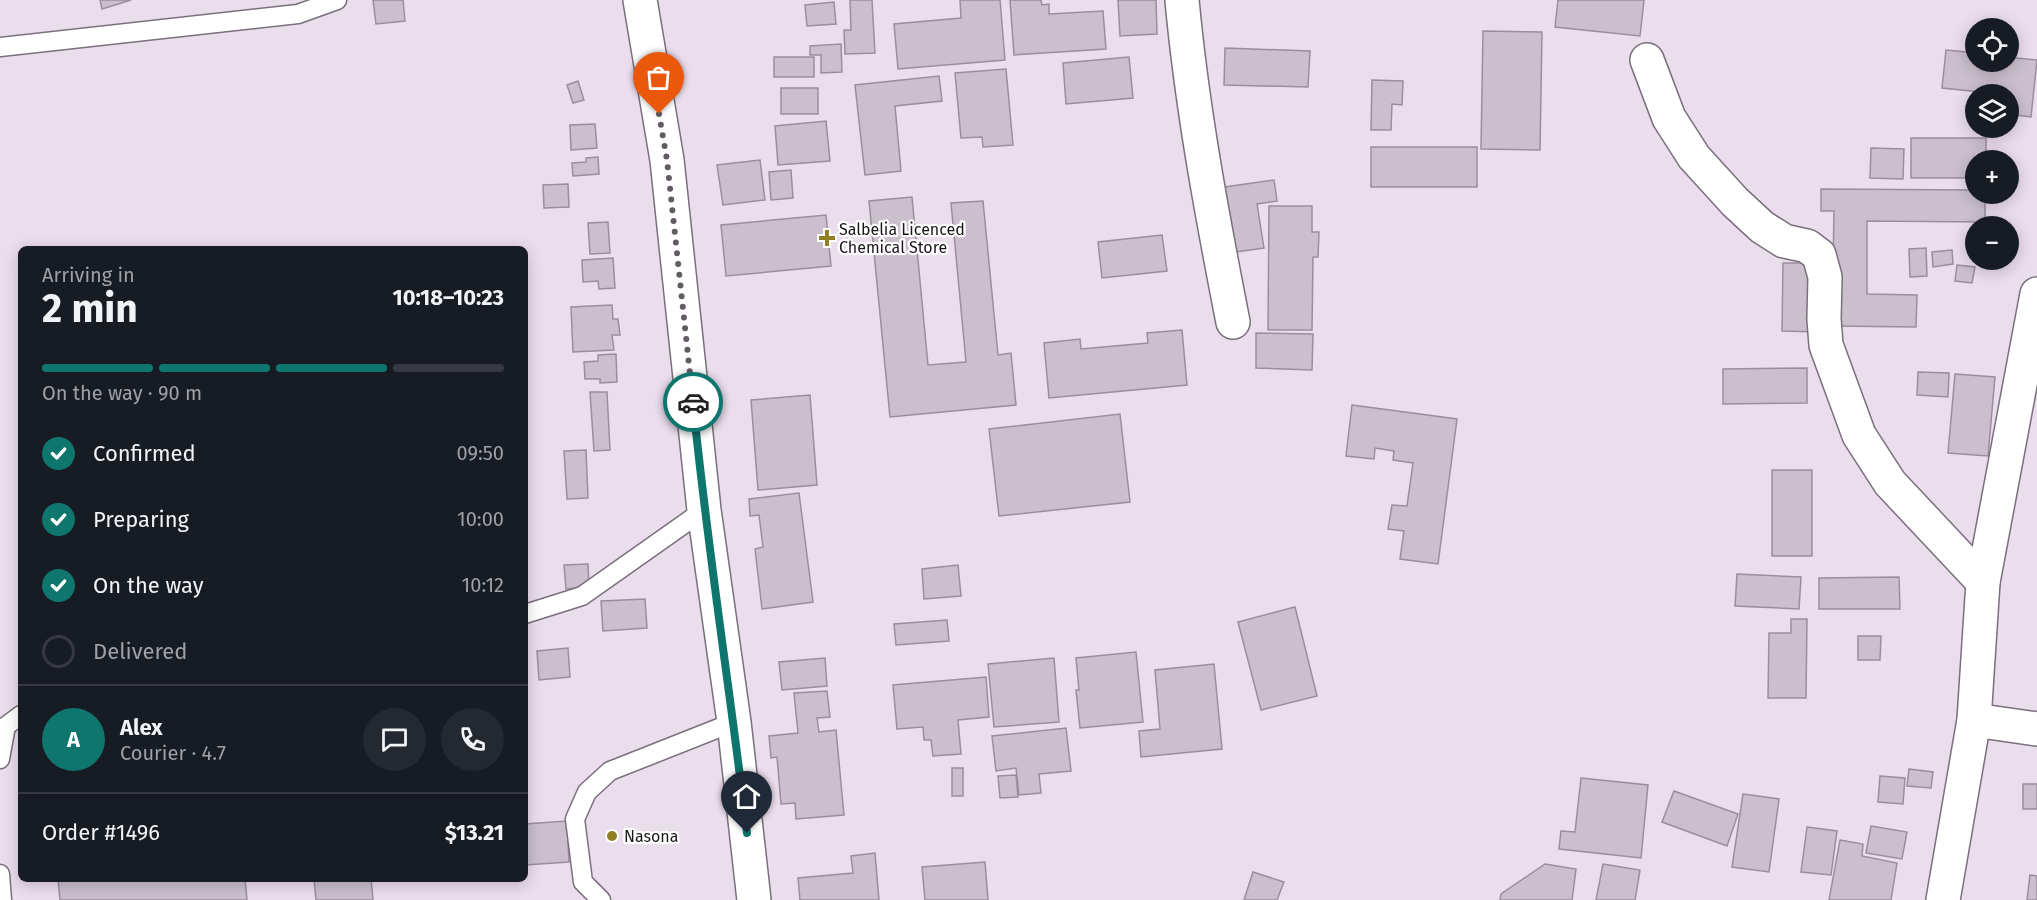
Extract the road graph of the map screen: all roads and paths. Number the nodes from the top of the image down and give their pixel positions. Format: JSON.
{"nodes":[{"id":1,"x":337,"y":0,"type":"edge"},
{"id":2,"x":640,"y":0,"type":"edge"},
{"id":3,"x":1182,"y":0,"type":"edge"},
{"id":4,"x":0,"y":47,"type":"edge"},
{"id":5,"x":1647,"y":60,"type":"dead end"},
{"id":6,"x":2037,"y":294,"type":"edge"},
{"id":7,"x":1233,"y":322,"type":"dead end"},
{"id":8,"x":2031,"y":362,"type":"edge"},
{"id":9,"x":704,"y":510,"type":"junction"},
{"id":10,"x":1983,"y":582,"type":"junction"},
{"id":11,"x":528,"y":613,"type":"edge"},
{"id":12,"x":18,"y":717,"type":"edge"},
{"id":13,"x":1974,"y":720,"type":"junction"},
{"id":14,"x":734,"y":722,"type":"junction"},
{"id":15,"x":2037,"y":729,"type":"edge"},
{"id":16,"x":0,"y":759,"type":"edge"},
{"id":17,"x":0,"y":874,"type":"edge"},
{"id":18,"x":2,"y":900,"type":"edge"},
{"id":19,"x":601,"y":900,"type":"edge"},
{"id":20,"x":754,"y":900,"type":"edge"},
{"id":21,"x":1943,"y":900,"type":"edge"}],
"edges":[{"from":1,"to":4,"type":"lane"},
{"from":2,"to":9,"type":"main road"},
{"from":3,"to":7,"type":"main road"},
{"from":5,"to":10,"type":"main road"},
{"from":6,"to":8,"type":"main road"},
{"from":8,"to":10,"type":"main road"},
{"from":9,"to":11,"type":"lane"},
{"from":9,"to":14,"type":"main road"},
{"from":10,"to":13,"type":"main road"},
{"from":12,"to":16,"type":"lane"},
{"from":13,"to":15,"type":"main road"},
{"from":13,"to":21,"type":"main road"},
{"from":14,"to":19,"type":"lane"},
{"from":14,"to":20,"type":"main road"},
{"from":17,"to":18,"type":"lane"}]}
